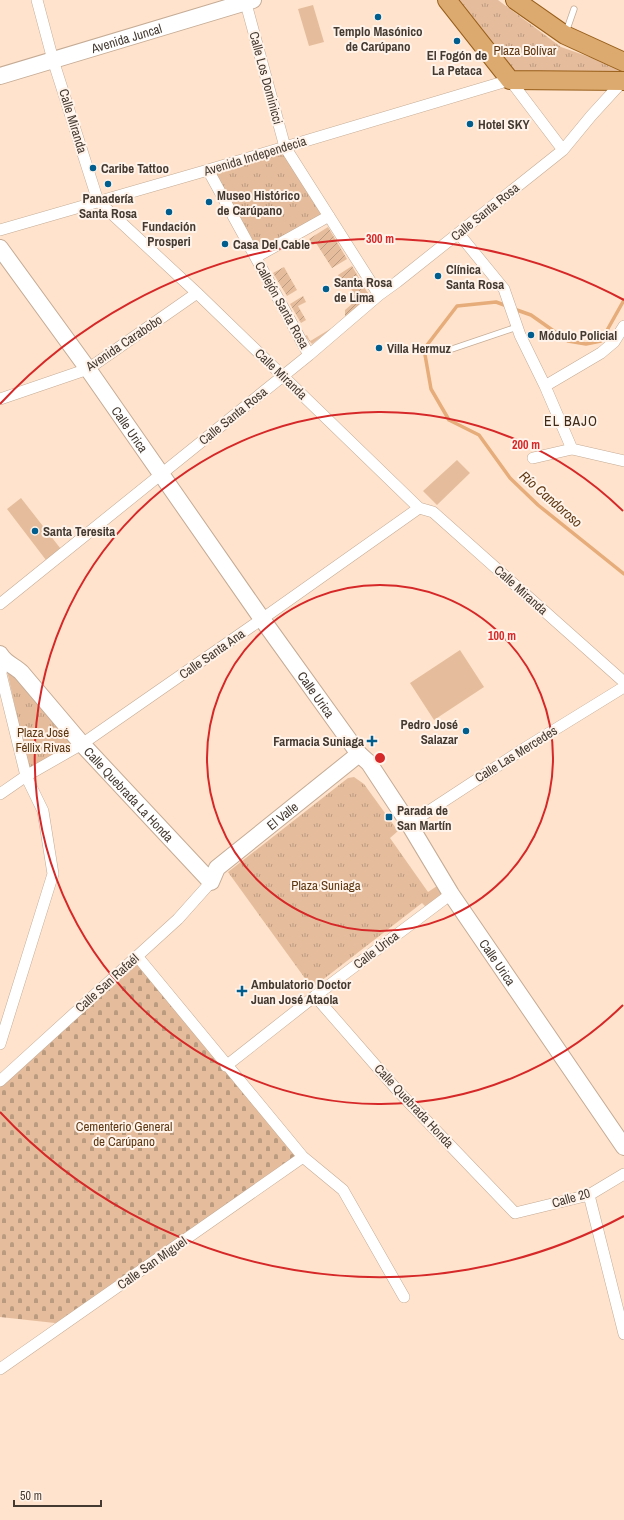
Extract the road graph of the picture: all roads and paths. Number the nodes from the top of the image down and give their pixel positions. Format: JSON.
{"nodes":[{"id":1,"x":37,"y":0,"type":"edge"},
{"id":2,"x":447,"y":0,"type":"edge"},
{"id":3,"x":515,"y":0,"type":"edge"},
{"id":4,"x":248,"y":1,"type":"edge"},
{"id":5,"x":574,"y":9,"type":"dead end"},
{"id":6,"x":565,"y":35,"type":"junction"},
{"id":7,"x":53,"y":60,"type":"junction"},
{"id":8,"x":624,"y":62,"type":"edge"},
{"id":9,"x":0,"y":76,"type":"edge"},
{"id":10,"x":510,"y":80,"type":"junction"},
{"id":11,"x":624,"y":81,"type":"edge"},
{"id":12,"x":285,"y":147,"type":"junction"},
{"id":13,"x":563,"y":150,"type":"junction"},
{"id":14,"x":208,"y":170,"type":"junction"},
{"id":15,"x":98,"y":202,"type":"junction"},
{"id":16,"x":328,"y":216,"type":"junction"},
{"id":17,"x":0,"y":230,"type":"edge"},
{"id":18,"x":459,"y":234,"type":"junction"},
{"id":19,"x":0,"y":248,"type":"edge"},
{"id":20,"x":256,"y":257,"type":"junction"},
{"id":21,"x":197,"y":293,"type":"junction"},
{"id":22,"x":378,"y":295,"type":"junction"},
{"id":23,"x":624,"y":326,"type":"edge"},
{"id":24,"x":517,"y":327,"type":"junction"},
{"id":25,"x":452,"y":349,"type":"dead end"},
{"id":26,"x":309,"y":355,"type":"junction"},
{"id":27,"x":88,"y":369,"type":"junction"},
{"id":28,"x":283,"y":376,"type":"junction"},
{"id":29,"x":545,"y":386,"type":"junction"},
{"id":30,"x":0,"y":398,"type":"edge"},
{"id":31,"x":572,"y":449,"type":"junction"},
{"id":32,"x":533,"y":458,"type":"dead end"},
{"id":33,"x":624,"y":461,"type":"edge"},
{"id":34,"x":161,"y":474,"type":"junction"},
{"id":35,"x":419,"y":508,"type":"junction"},
{"id":36,"x":0,"y":604,"type":"edge"},
{"id":37,"x":262,"y":619,"type":"junction"},
{"id":38,"x":1,"y":657,"type":"edge"},
{"id":39,"x":624,"y":682,"type":"edge"},
{"id":40,"x":624,"y":687,"type":"edge"},
{"id":41,"x":82,"y":744,"type":"junction"},
{"id":42,"x":359,"y":754,"type":"junction"},
{"id":43,"x":26,"y":776,"type":"junction"},
{"id":44,"x":0,"y":794,"type":"edge"},
{"id":45,"x":409,"y":824,"type":"junction"},
{"id":46,"x":211,"y":882,"type":"junction"},
{"id":47,"x":451,"y":894,"type":"junction"},
{"id":48,"x":137,"y":956,"type":"junction"},
{"id":49,"x":315,"y":996,"type":"junction"},
{"id":50,"x":0,"y":1044,"type":"edge"},
{"id":51,"x":226,"y":1066,"type":"junction"},
{"id":52,"x":0,"y":1081,"type":"edge"},
{"id":53,"x":624,"y":1147,"type":"edge"},
{"id":54,"x":303,"y":1157,"type":"junction"},
{"id":55,"x":624,"y":1174,"type":"edge"},
{"id":56,"x":589,"y":1195,"type":"junction"},
{"id":57,"x":515,"y":1213,"type":"joint"},
{"id":58,"x":404,"y":1297,"type":"dead end"},
{"id":59,"x":624,"y":1334,"type":"edge"},
{"id":60,"x":0,"y":1369,"type":"edge"}],
"edges":[{"from":1,"to":7,"type":"street","name":"Calle Miranda"},
{"from":2,"to":10,"type":"main road"},
{"from":3,"to":6,"type":"main road"},
{"from":4,"to":7,"type":"main road","name":"Avenida Juncal"},
{"from":4,"to":12,"type":"street","name":"Calle Los Dominicci"},
{"from":5,"to":6,"type":"lane"},
{"from":6,"to":8,"type":"main road"},
{"from":7,"to":9,"type":"main road","name":"Avenida Juncal"},
{"from":7,"to":15,"type":"street","name":"Calle Miranda"},
{"from":10,"to":11,"type":"main road"},
{"from":10,"to":12,"type":"street","name":"Avenida Independecia"},
{"from":10,"to":13,"type":"street"},
{"from":11,"to":13,"type":"street","name":"Calle Santa Rosa"},
{"from":12,"to":14,"type":"street","name":"Avenida Independecia"},
{"from":12,"to":16,"type":"street","name":"Calle Los Dominicci"},
{"from":13,"to":18,"type":"street","name":"Calle Santa Rosa"},
{"from":14,"to":15,"type":"street","name":"Avenida Independecia"},
{"from":14,"to":20,"type":"street","name":"Callejón Santa Rosa"},
{"from":15,"to":17,"type":"street","name":"Avenida Independecia"},
{"from":15,"to":21,"type":"street","name":"Calle Miranda"},
{"from":16,"to":20,"type":"street"},
{"from":16,"to":22,"type":"street","name":"Calle Los Dominicci"},
{"from":18,"to":22,"type":"street","name":"Calle Santa Rosa"},
{"from":18,"to":24,"type":"street"},
{"from":19,"to":27,"type":"main road","name":"Calle Urica"},
{"from":20,"to":26,"type":"street","name":"Callejón Santa Rosa"},
{"from":21,"to":27,"type":"street","name":"Avenida Carabobo"},
{"from":21,"to":28,"type":"street","name":"Calle Miranda"},
{"from":22,"to":26,"type":"street","name":"Calle Santa Rosa"},
{"from":23,"to":29,"type":"street"},
{"from":24,"to":25,"type":"lane"},
{"from":24,"to":29,"type":"street"},
{"from":26,"to":28,"type":"street","name":"Calle Santa Rosa"},
{"from":27,"to":30,"type":"street","name":"Avenida Carabobo"},
{"from":27,"to":34,"type":"main road","name":"Calle Urica"},
{"from":28,"to":34,"type":"street","name":"Calle Santa Rosa"},
{"from":28,"to":35,"type":"street","name":"Calle Miranda"},
{"from":29,"to":31,"type":"street"},
{"from":31,"to":32,"type":"street"},
{"from":31,"to":33,"type":"street"},
{"from":34,"to":36,"type":"street","name":"Calle Santa Rosa"},
{"from":34,"to":37,"type":"main road","name":"Calle Urica"},
{"from":35,"to":37,"type":"street","name":"Calle Santa Ana"},
{"from":35,"to":39,"type":"street","name":"Calle Miranda"},
{"from":37,"to":41,"type":"street","name":"Calle Santa Ana"},
{"from":37,"to":42,"type":"main road","name":"Calle Urica"},
{"from":38,"to":41,"type":"main road","name":"Calle Quebrada La Honda"},
{"from":38,"to":43,"type":"street"},
{"from":40,"to":45,"type":"street","name":"Calle Las Mercedes"},
{"from":41,"to":43,"type":"street","name":"Calle Santa Ana"},
{"from":41,"to":46,"type":"main road","name":"Calle Quebrada La Honda"},
{"from":42,"to":45,"type":"main road","name":"Calle Urica"},
{"from":42,"to":46,"type":"main road","name":"El Valle"},
{"from":43,"to":44,"type":"street","name":"Calle Santa Ana"},
{"from":43,"to":50,"type":"street"},
{"from":45,"to":47,"type":"main road","name":"Calle Urica"},
{"from":46,"to":48,"type":"street","name":"Calle San Rafaél"},
{"from":47,"to":49,"type":"street","name":"Calle Úrica"},
{"from":47,"to":53,"type":"main road","name":"Calle Urica"},
{"from":48,"to":51,"type":"street"},
{"from":48,"to":52,"type":"street","name":"Calle San Rafaél"},
{"from":49,"to":51,"type":"street","name":"Calle Úrica"},
{"from":49,"to":57,"type":"street","name":"Calle Quebrada Honda"},
{"from":51,"to":54,"type":"street"},
{"from":54,"to":58,"type":"street"},
{"from":54,"to":60,"type":"street","name":"Calle San Miguel"},
{"from":55,"to":56,"type":"street","name":"Calle 20"},
{"from":56,"to":57,"type":"street","name":"Calle 20"},
{"from":56,"to":59,"type":"street"}]}
